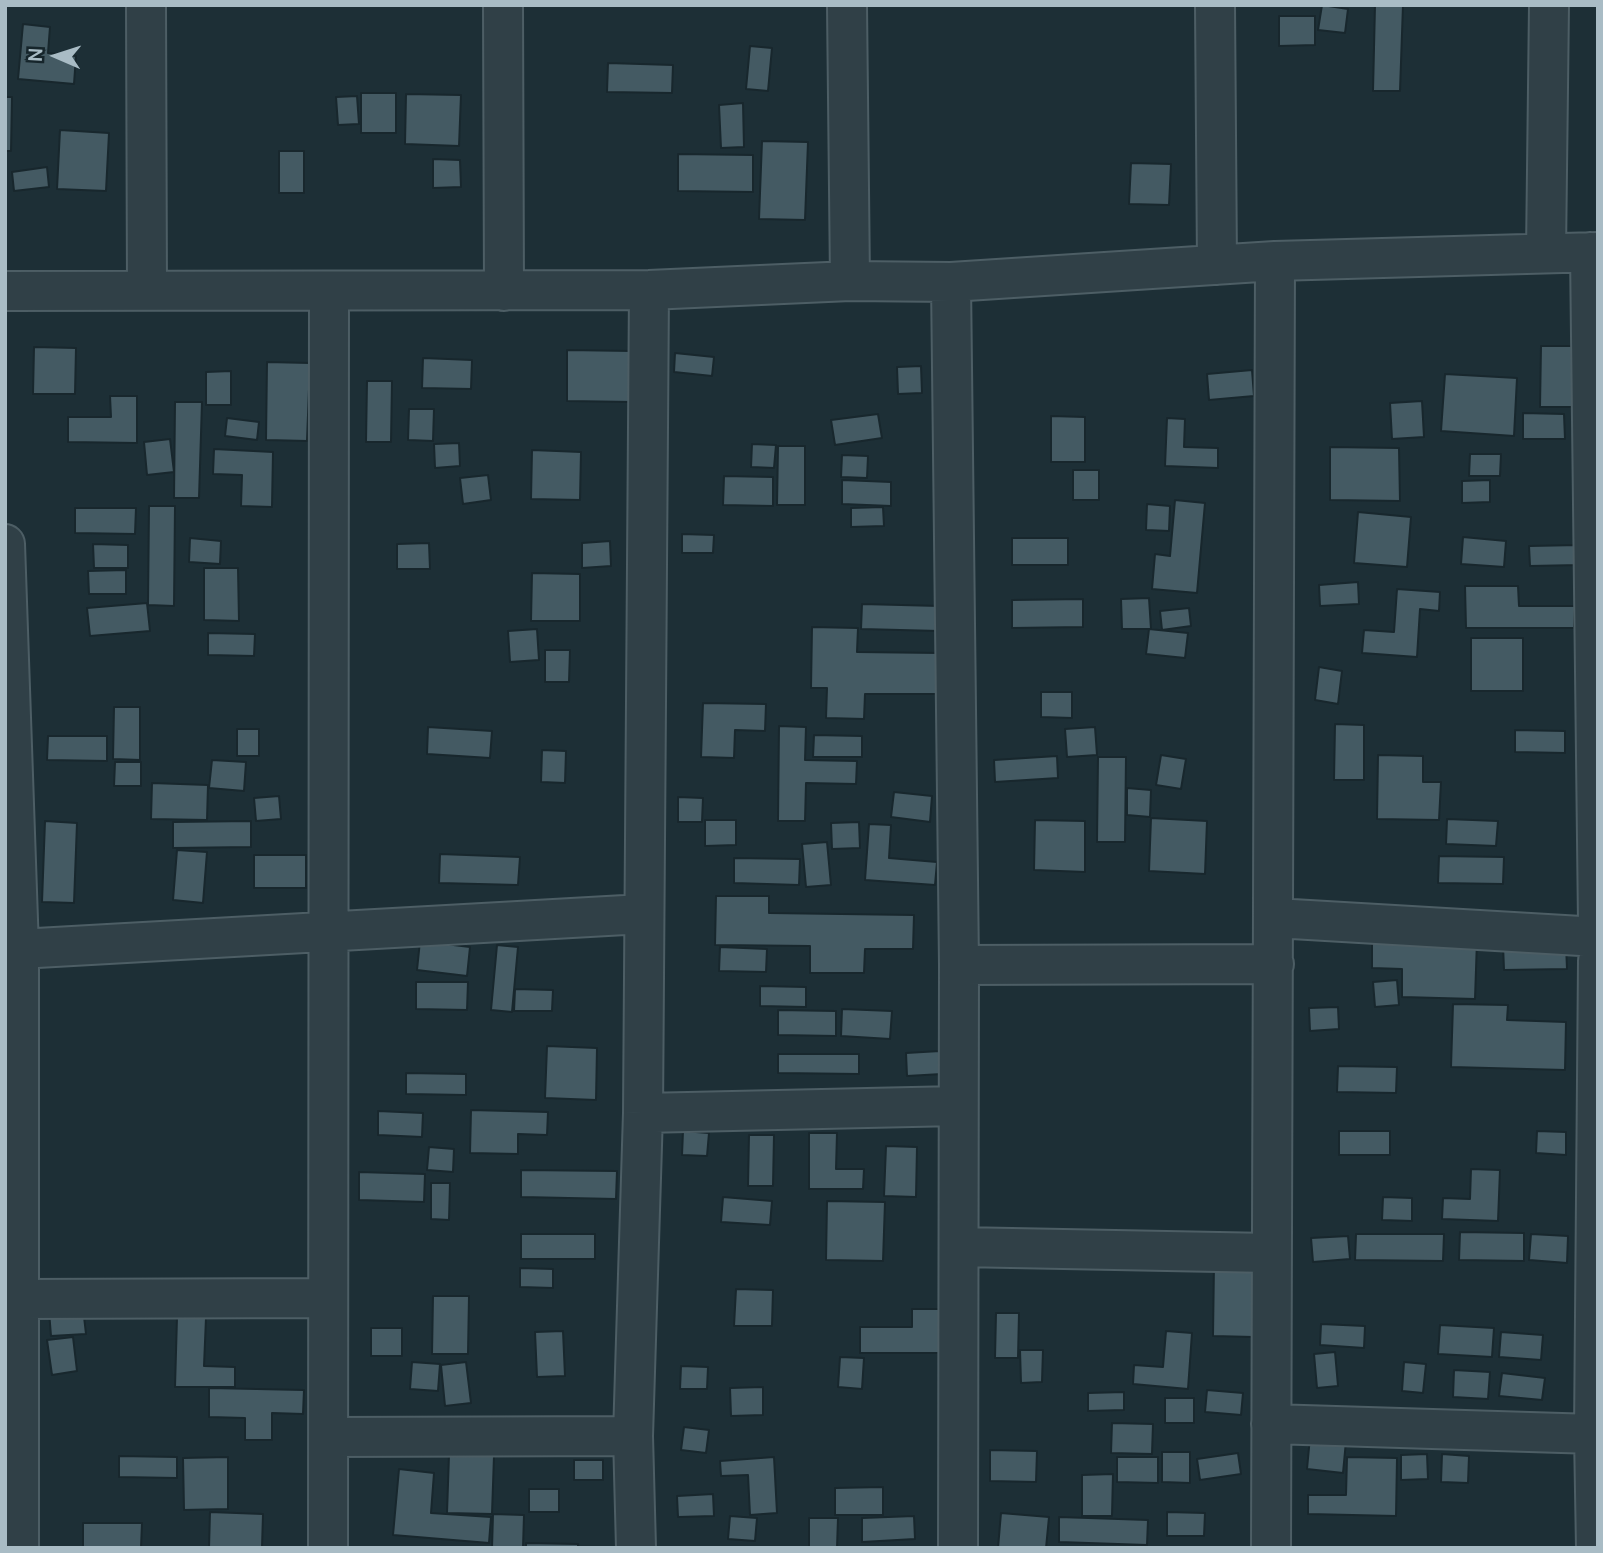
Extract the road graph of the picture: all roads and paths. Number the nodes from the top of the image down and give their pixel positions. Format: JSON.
{"nodes":[{"id":1,"x":146,"y":5,"type":"edge"},
{"id":2,"x":503,"y":5,"type":"edge"},
{"id":3,"x":847,"y":5,"type":"edge"},
{"id":4,"x":1215,"y":5,"type":"edge"},
{"id":5,"x":1549,"y":5,"type":"edge"},
{"id":6,"x":1546,"y":252,"type":"junction"},
{"id":7,"x":1594,"y":252,"type":"edge"},
{"id":8,"x":1275,"y":261,"type":"junction"},
{"id":9,"x":1217,"y":265,"type":"junction"},
{"id":10,"x":850,"y":281,"type":"junction"},
{"id":11,"x":951,"y":282,"type":"junction"},
{"id":12,"x":147,"y":290,"type":"junction"},
{"id":13,"x":649,"y":290,"type":"junction"},
{"id":14,"x":5,"y":291,"type":"edge"},
{"id":15,"x":504,"y":291,"type":"junction"},
{"id":16,"x":328,"y":293,"type":"junction"},
{"id":17,"x":5,"y":544,"type":"edge"},
{"id":18,"x":643,"y":914,"type":"junction"},
{"id":19,"x":1275,"y":918,"type":"junction"},
{"id":20,"x":1598,"y":923,"type":"edge"},
{"id":21,"x":327,"y":931,"type":"junction"},
{"id":22,"x":1598,"y":937,"type":"edge"},
{"id":23,"x":19,"y":949,"type":"junction"},
{"id":24,"x":1598,"y":961,"type":"edge"},
{"id":25,"x":1274,"y":964,"type":"junction"},
{"id":26,"x":958,"y":965,"type":"junction"},
{"id":27,"x":957,"y":1107,"type":"junction"},
{"id":28,"x":13,"y":1110,"type":"edge"},
{"id":29,"x":643,"y":1113,"type":"junction"},
{"id":30,"x":960,"y":1247,"type":"junction"},
{"id":31,"x":1270,"y":1252,"type":"junction"},
{"id":32,"x":327,"y":1298,"type":"junction"},
{"id":33,"x":20,"y":1299,"type":"junction"},
{"id":34,"x":1596,"y":1339,"type":"edge"},
{"id":35,"x":1271,"y":1424,"type":"junction"},
{"id":36,"x":1594,"y":1434,"type":"junction"},
{"id":37,"x":634,"y":1436,"type":"junction"},
{"id":38,"x":330,"y":1437,"type":"junction"},
{"id":39,"x":19,"y":1548,"type":"edge"},
{"id":40,"x":328,"y":1548,"type":"edge"},
{"id":41,"x":636,"y":1548,"type":"edge"},
{"id":42,"x":958,"y":1548,"type":"edge"},
{"id":43,"x":1271,"y":1548,"type":"edge"},
{"id":44,"x":1596,"y":1548,"type":"edge"}],
"edges":[{"from":1,"to":12,"type":"street"},
{"from":2,"to":15,"type":"street"},
{"from":3,"to":10,"type":"street"},
{"from":4,"to":9,"type":"street"},
{"from":5,"to":6,"type":"street"},
{"from":6,"to":7,"type":"street"},
{"from":6,"to":8,"type":"street"},
{"from":7,"to":20,"type":"street"},
{"from":8,"to":9,"type":"street"},
{"from":8,"to":19,"type":"street"},
{"from":9,"to":11,"type":"street"},
{"from":10,"to":11,"type":"street"},
{"from":10,"to":13,"type":"street"},
{"from":11,"to":26,"type":"street"},
{"from":12,"to":14,"type":"street"},
{"from":12,"to":16,"type":"street"},
{"from":13,"to":15,"type":"street"},
{"from":13,"to":18,"type":"street"},
{"from":15,"to":16,"type":"street"},
{"from":16,"to":21,"type":"street"},
{"from":17,"to":23,"type":"street"},
{"from":18,"to":21,"type":"street"},
{"from":18,"to":29,"type":"street"},
{"from":19,"to":22,"type":"street"},
{"from":19,"to":25,"type":"street"},
{"from":21,"to":23,"type":"street"},
{"from":21,"to":32,"type":"street"},
{"from":23,"to":28,"type":"street"},
{"from":24,"to":34,"type":"street"},
{"from":25,"to":26,"type":"street"},
{"from":25,"to":31,"type":"street"},
{"from":26,"to":27,"type":"street"},
{"from":27,"to":29,"type":"street"},
{"from":27,"to":30,"type":"street"},
{"from":28,"to":33,"type":"street"},
{"from":29,"to":37,"type":"street"},
{"from":30,"to":31,"type":"street"},
{"from":30,"to":42,"type":"street"},
{"from":31,"to":35,"type":"street"},
{"from":32,"to":33,"type":"street"},
{"from":32,"to":38,"type":"street"},
{"from":33,"to":39,"type":"street"},
{"from":34,"to":36,"type":"street"},
{"from":35,"to":36,"type":"street"},
{"from":35,"to":43,"type":"street"},
{"from":36,"to":44,"type":"street"},
{"from":37,"to":38,"type":"street"},
{"from":37,"to":41,"type":"street"},
{"from":38,"to":40,"type":"street"}]}
